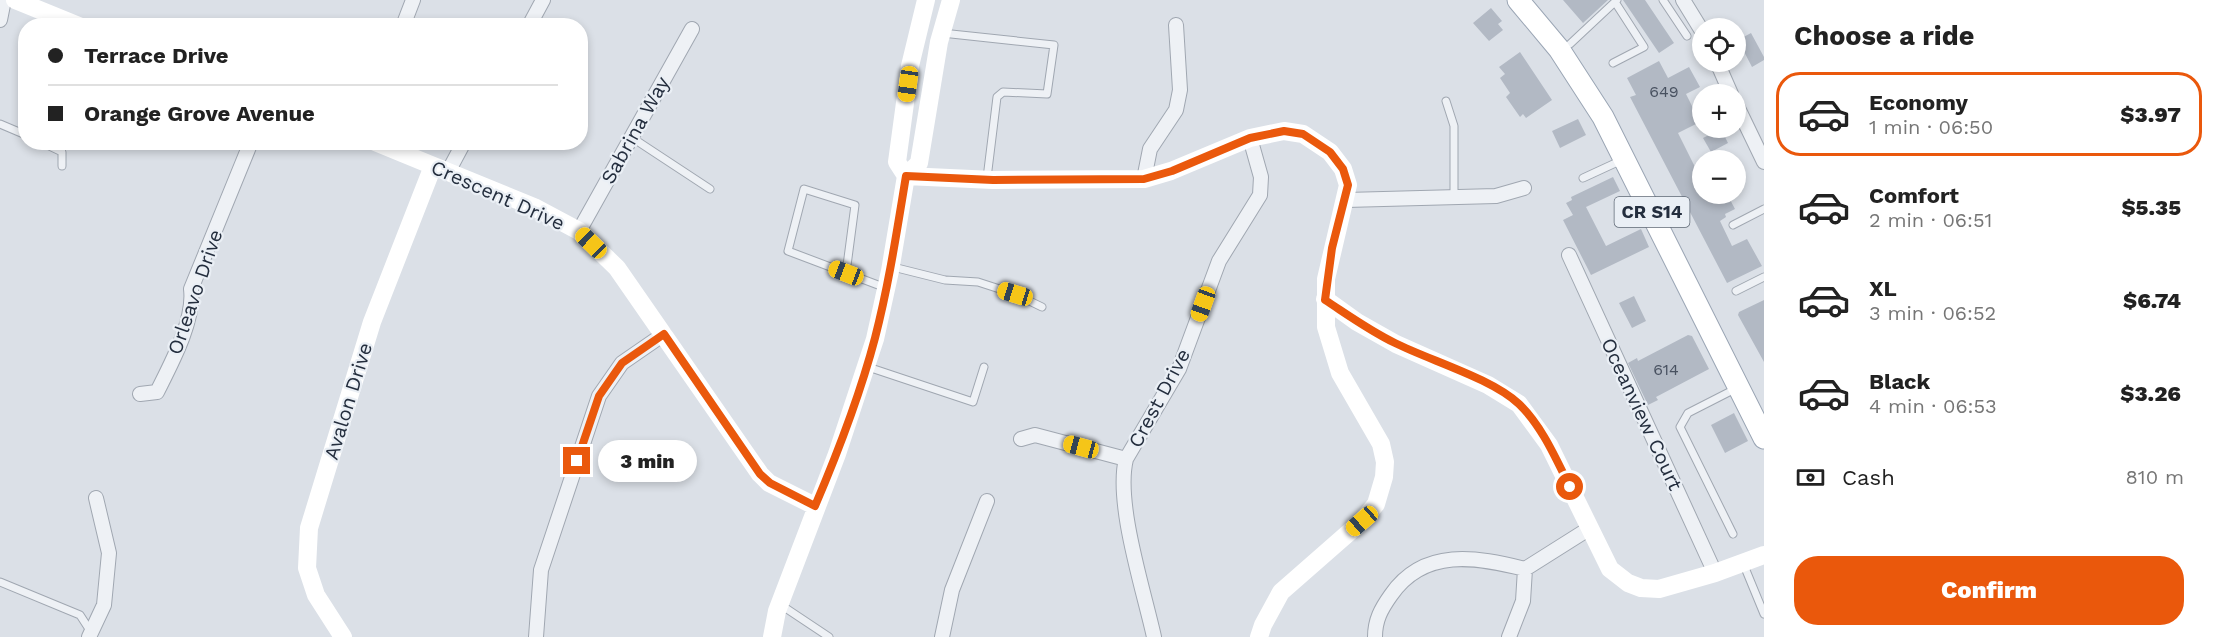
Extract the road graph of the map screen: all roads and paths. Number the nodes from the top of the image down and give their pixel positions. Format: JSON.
{"nodes":[{"id":1,"x":4,"y":0,"type":"edge"},
{"id":2,"x":15,"y":0,"type":"edge"},
{"id":3,"x":413,"y":0,"type":"edge"},
{"id":4,"x":543,"y":0,"type":"edge"},
{"id":5,"x":926,"y":0,"type":"edge"},
{"id":6,"x":943,"y":0,"type":"edge"},
{"id":7,"x":951,"y":0,"type":"edge"},
{"id":8,"x":1518,"y":0,"type":"edge"},
{"id":9,"x":1534,"y":0,"type":"edge"},
{"id":10,"x":1663,"y":0,"type":"edge"},
{"id":11,"x":1683,"y":0,"type":"edge"},
{"id":12,"x":1616,"y":1,"type":"edge"},
{"id":13,"x":59,"y":18,"type":"edge"},
{"id":14,"x":406,"y":18,"type":"edge"},
{"id":15,"x":533,"y":18,"type":"edge"},
{"id":16,"x":1694,"y":18,"type":"edge"},
{"id":17,"x":0,"y":20,"type":"edge"},
{"id":18,"x":1176,"y":25,"type":"dead end"},
{"id":19,"x":692,"y":29,"type":"dead end"},
{"id":20,"x":1687,"y":36,"type":"dead end"},
{"id":21,"x":941,"y":37,"type":"junction"},
{"id":22,"x":1570,"y":44,"type":"junction"},
{"id":23,"x":1613,"y":63,"type":"dead end"},
{"id":24,"x":1446,"y":101,"type":"dead end"},
{"id":25,"x":0,"y":123,"type":"edge"},
{"id":26,"x":1746,"y":125,"type":"edge"},
{"id":27,"x":18,"y":131,"type":"edge"},
{"id":28,"x":631,"y":137,"type":"junction"},
{"id":29,"x":1250,"y":138,"type":"junction"},
{"id":30,"x":58,"y":150,"type":"edge"},
{"id":31,"x":248,"y":150,"type":"edge"},
{"id":32,"x":395,"y":150,"type":"edge"},
{"id":33,"x":457,"y":150,"type":"edge"},
{"id":34,"x":1625,"y":159,"type":"junction"},
{"id":35,"x":1764,"y":162,"type":"edge"},
{"id":36,"x":62,"y":166,"type":"dead end"},
{"id":37,"x":441,"y":169,"type":"junction"},
{"id":38,"x":906,"y":176,"type":"junction"},
{"id":39,"x":1583,"y":178,"type":"dead end"},
{"id":40,"x":1144,"y":179,"type":"junction"},
{"id":41,"x":987,"y":180,"type":"junction"},
{"id":42,"x":1524,"y":188,"type":"dead end"},
{"id":43,"x":710,"y":189,"type":"dead end"},
{"id":44,"x":1454,"y":197,"type":"junction"},
{"id":45,"x":1346,"y":200,"type":"junction"},
{"id":46,"x":1764,"y":209,"type":"edge"},
{"id":47,"x":1733,"y":225,"type":"dead end"},
{"id":48,"x":579,"y":231,"type":"junction"},
{"id":49,"x":1569,"y":255,"type":"dead end"},
{"id":50,"x":891,"y":266,"type":"junction"},
{"id":51,"x":846,"y":273,"type":"junction"},
{"id":52,"x":1764,"y":277,"type":"edge"},
{"id":53,"x":886,"y":288,"type":"junction"},
{"id":54,"x":1736,"y":291,"type":"dead end"},
{"id":55,"x":1325,"y":300,"type":"junction"},
{"id":56,"x":1042,"y":307,"type":"dead end"},
{"id":57,"x":664,"y":334,"type":"junction"},
{"id":58,"x":866,"y":366,"type":"junction"},
{"id":59,"x":984,"y":367,"type":"dead end"},
{"id":60,"x":1739,"y":387,"type":"junction"},
{"id":61,"x":140,"y":394,"type":"dead end"},
{"id":62,"x":1764,"y":408,"type":"edge"},
{"id":63,"x":1764,"y":438,"type":"edge"},
{"id":64,"x":1021,"y":439,"type":"dead end"},
{"id":65,"x":1126,"y":459,"type":"junction"},
{"id":66,"x":96,"y":498,"type":"dead end"},
{"id":67,"x":987,"y":501,"type":"dead end"},
{"id":68,"x":815,"y":506,"type":"junction"},
{"id":69,"x":1590,"y":528,"type":"junction"},
{"id":70,"x":1733,"y":534,"type":"dead end"},
{"id":71,"x":1764,"y":555,"type":"edge"},
{"id":72,"x":1743,"y":563,"type":"junction"},
{"id":73,"x":1525,"y":569,"type":"junction"},
{"id":74,"x":1715,"y":573,"type":"junction"},
{"id":75,"x":0,"y":582,"type":"edge"},
{"id":76,"x":780,"y":604,"type":"junction"},
{"id":77,"x":1764,"y":614,"type":"edge"},
{"id":78,"x":90,"y":634,"type":"edge"},
{"id":79,"x":343,"y":637,"type":"edge"},
{"id":80,"x":536,"y":637,"type":"edge"},
{"id":81,"x":772,"y":637,"type":"edge"},
{"id":82,"x":829,"y":637,"type":"edge"},
{"id":83,"x":942,"y":637,"type":"edge"},
{"id":84,"x":1154,"y":637,"type":"edge"},
{"id":85,"x":1259,"y":637,"type":"edge"},
{"id":86,"x":1375,"y":637,"type":"edge"},
{"id":87,"x":1509,"y":637,"type":"edge"}],
"edges":[{"from":1,"to":17,"type":"street"},
{"from":2,"to":13,"type":"street"},
{"from":3,"to":14,"type":"street"},
{"from":4,"to":15,"type":"street"},
{"from":5,"to":38,"type":"street"},
{"from":6,"to":21,"type":"street"},
{"from":7,"to":21,"type":"street"},
{"from":8,"to":34,"type":"main road","number":"CR S14"},
{"from":9,"to":22,"type":"main road","number":"CR S14"},
{"from":10,"to":20,"type":"lane"},
{"from":11,"to":16,"type":"street"},
{"from":12,"to":22,"type":"lane"},
{"from":12,"to":23,"type":"lane"},
{"from":18,"to":40,"type":"street"},
{"from":19,"to":28,"type":"street","name":"Sabrina Way"},
{"from":21,"to":38,"type":"street"},
{"from":21,"to":41,"type":"lane"},
{"from":22,"to":62,"type":"main road","number":"CR S14"},
{"from":24,"to":44,"type":"lane"},
{"from":25,"to":27,"type":"lane"},
{"from":26,"to":35,"type":"street"},
{"from":28,"to":43,"type":"lane"},
{"from":28,"to":48,"type":"street","name":"Sabrina Way"},
{"from":29,"to":40,"type":"street"},
{"from":29,"to":45,"type":"street"},
{"from":29,"to":65,"type":"street","name":"Crest Drive"},
{"from":30,"to":36,"type":"lane"},
{"from":31,"to":61,"type":"street","name":"Orleavo Drive"},
{"from":32,"to":37,"type":"street","name":"Crescent Drive"},
{"from":33,"to":37,"type":"street"},
{"from":34,"to":39,"type":"lane"},
{"from":34,"to":60,"type":"main road","number":"CR S14"},
{"from":37,"to":48,"type":"street","name":"Crescent Drive"},
{"from":37,"to":79,"type":"street","name":"Avalon Drive"},
{"from":38,"to":41,"type":"street"},
{"from":38,"to":50,"type":"street"},
{"from":40,"to":41,"type":"street"},
{"from":42,"to":44,"type":"street"},
{"from":44,"to":45,"type":"street"},
{"from":45,"to":55,"type":"street"},
{"from":46,"to":47,"type":"lane"},
{"from":48,"to":57,"type":"street","name":"Crescent Drive"},
{"from":49,"to":74,"type":"street","name":"Oceanview Court"},
{"from":50,"to":53,"type":"street"},
{"from":50,"to":56,"type":"lane"},
{"from":51,"to":51,"type":"lane"},
{"from":51,"to":53,"type":"lane"},
{"from":52,"to":54,"type":"lane"},
{"from":53,"to":58,"type":"street"},
{"from":55,"to":69,"type":"street"},
{"from":55,"to":85,"type":"street"},
{"from":57,"to":68,"type":"street","name":"Crescent Drive"},
{"from":57,"to":80,"type":"street"},
{"from":58,"to":59,"type":"lane"},
{"from":58,"to":68,"type":"street"},
{"from":60,"to":63,"type":"main road","number":"CR S14"},
{"from":60,"to":70,"type":"lane"},
{"from":64,"to":65,"type":"street"},
{"from":65,"to":84,"type":"street","name":"Crest Drive"},
{"from":66,"to":78,"type":"street"},
{"from":67,"to":83,"type":"street"},
{"from":68,"to":76,"type":"street"},
{"from":69,"to":73,"type":"street"},
{"from":69,"to":74,"type":"street"},
{"from":71,"to":72,"type":"street"},
{"from":72,"to":74,"type":"street"},
{"from":72,"to":77,"type":"lane"},
{"from":73,"to":86,"type":"street"},
{"from":73,"to":87,"type":"street"},
{"from":75,"to":78,"type":"lane"},
{"from":76,"to":81,"type":"street"},
{"from":76,"to":82,"type":"lane"}]}
